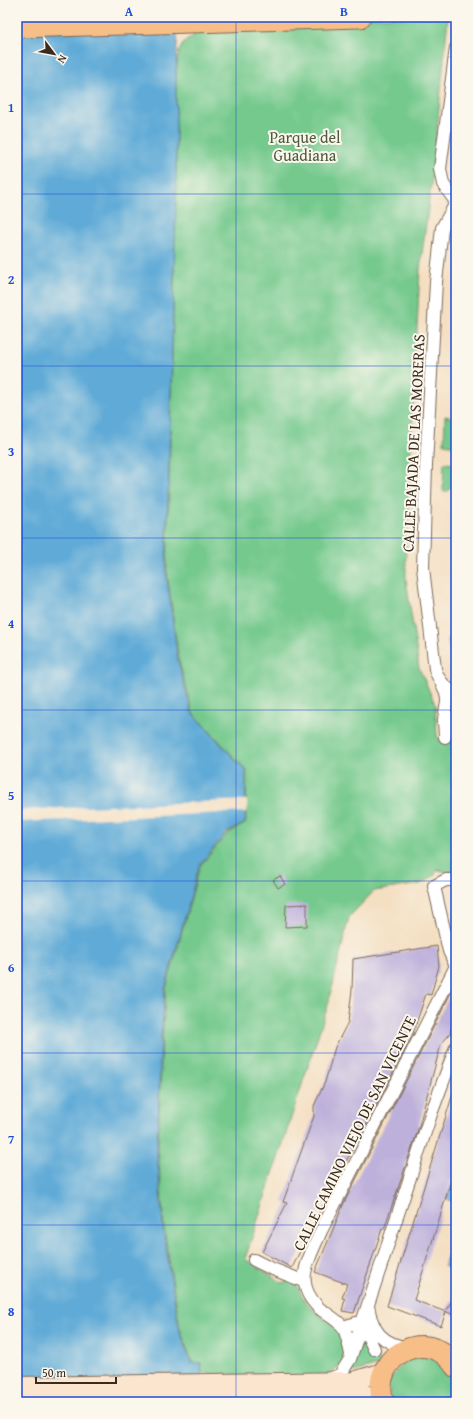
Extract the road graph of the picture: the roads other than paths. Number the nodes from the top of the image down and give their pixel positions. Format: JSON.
{"nodes":[{"id":1,"x":360,"y":17,"type":"edge"},
{"id":2,"x":17,"y":27,"type":"edge"},
{"id":3,"x":456,"y":48,"type":"edge"},
{"id":4,"x":456,"y":203,"type":"edge"},
{"id":5,"x":443,"y":686,"type":"junction"},
{"id":6,"x":456,"y":694,"type":"edge"},
{"id":7,"x":456,"y":716,"type":"edge"},
{"id":8,"x":456,"y":880,"type":"edge"},
{"id":9,"x":456,"y":966,"type":"edge"},
{"id":10,"x":456,"y":1047,"type":"edge"},
{"id":11,"x":254,"y":1260,"type":"dead end"},
{"id":12,"x":303,"y":1281,"type":"junction"},
{"id":13,"x":368,"y":1306,"type":"junction"},
{"id":14,"x":363,"y":1321,"type":"junction"},
{"id":15,"x":343,"y":1327,"type":"junction"},
{"id":16,"x":357,"y":1336,"type":"junction"},
{"id":17,"x":448,"y":1347,"type":"edge"},
{"id":18,"x":408,"y":1348,"type":"junction"},
{"id":19,"x":374,"y":1349,"type":"junction"},
{"id":20,"x":352,"y":1354,"type":"junction"},
{"id":21,"x":456,"y":1367,"type":"edge"},
{"id":22,"x":385,"y":1369,"type":"junction"},
{"id":23,"x":17,"y":1386,"type":"edge"},
{"id":24,"x":321,"y":1389,"type":"junction"},
{"id":25,"x":17,"y":1400,"type":"edge"},
{"id":26,"x":382,"y":1401,"type":"edge"},
{"id":27,"x":340,"y":1402,"type":"edge"}],
"edges":[{"from":1,"to":2,"type":"highway"},
{"from":3,"to":4,"type":"street","name":"CALLE BAJADA DE LAS MORERAS"},
{"from":4,"to":5,"type":"street","name":"CALLE BAJADA DE LAS MORERAS"},
{"from":5,"to":6,"type":"street"},
{"from":5,"to":7,"type":"street","name":"CALLE BAJADA DE LAS MORERAS"},
{"from":8,"to":9,"type":"street","name":"CALLE CAMINO VIEJO DE SAN VICENTE"},
{"from":9,"to":12,"type":"street","name":"CALLE CAMINO VIEJO DE SAN VICENTE"},
{"from":10,"to":13,"type":"street"},
{"from":11,"to":12,"type":"street"},
{"from":12,"to":15,"type":"street"},
{"from":13,"to":14,"type":"street"},
{"from":13,"to":18,"type":"street"},
{"from":14,"to":15,"type":"street"},
{"from":14,"to":16,"type":"street"},
{"from":14,"to":19,"type":"street"},
{"from":15,"to":20,"type":"street"},
{"from":16,"to":19,"type":"street"},
{"from":16,"to":20,"type":"street"},
{"from":17,"to":18,"type":"highway"},
{"from":17,"to":21,"type":"highway"},
{"from":18,"to":22,"type":"highway"},
{"from":19,"to":22,"type":"street"},
{"from":20,"to":24,"type":"street"},
{"from":22,"to":24,"type":"main road"},
{"from":22,"to":26,"type":"highway"},
{"from":23,"to":24,"type":"main road"},
{"from":24,"to":25,"type":"main road"},
{"from":24,"to":26,"type":"main road"},
{"from":24,"to":27,"type":"main road"}]}
